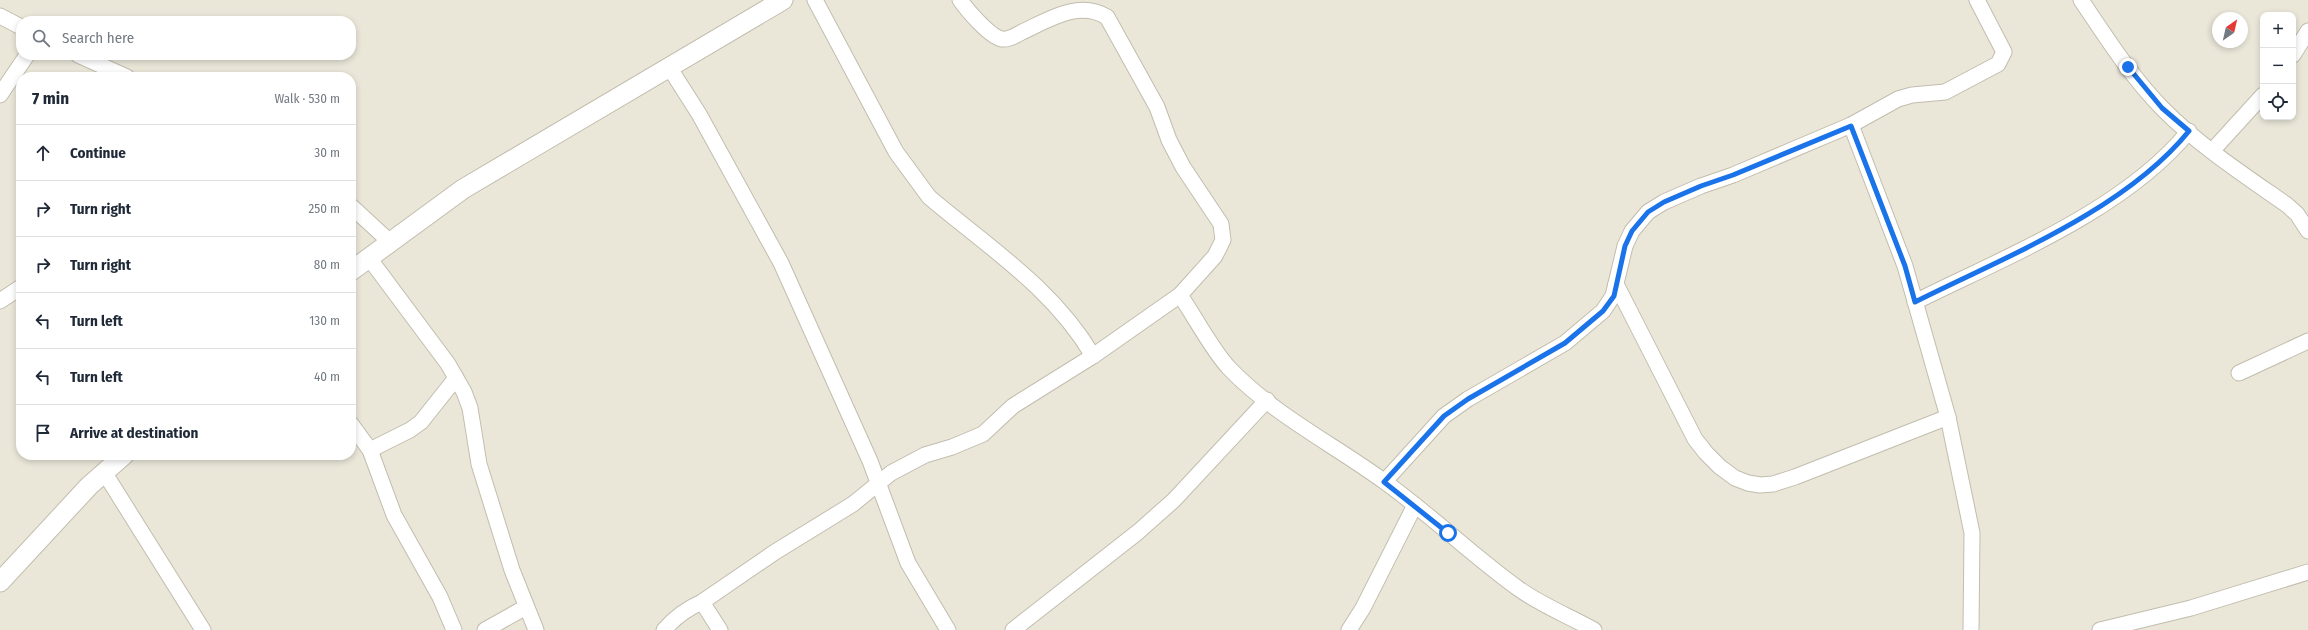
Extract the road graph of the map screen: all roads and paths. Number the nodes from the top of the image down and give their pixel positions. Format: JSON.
{"nodes":[{"id":1,"x":782,"y":0,"type":"edge"},
{"id":2,"x":815,"y":0,"type":"edge"},
{"id":3,"x":960,"y":0,"type":"edge"},
{"id":4,"x":1977,"y":0,"type":"edge"},
{"id":5,"x":2081,"y":0,"type":"edge"},
{"id":6,"x":0,"y":16,"type":"edge"},
{"id":7,"x":16,"y":25,"type":"edge"},
{"id":8,"x":2308,"y":31,"type":"edge"},
{"id":9,"x":2296,"y":50,"type":"edge"},
{"id":10,"x":24,"y":60,"type":"edge"},
{"id":11,"x":89,"y":60,"type":"edge"},
{"id":12,"x":669,"y":67,"type":"junction"},
{"id":13,"x":116,"y":72,"type":"edge"},
{"id":14,"x":0,"y":95,"type":"edge"},
{"id":15,"x":2260,"y":98,"type":"edge"},
{"id":16,"x":1851,"y":126,"type":"junction"},
{"id":17,"x":2189,"y":131,"type":"junction"},
{"id":18,"x":2212,"y":151,"type":"junction"},
{"id":19,"x":356,"y":211,"type":"edge"},
{"id":20,"x":2308,"y":231,"type":"edge"},
{"id":21,"x":389,"y":241,"type":"junction"},
{"id":22,"x":369,"y":258,"type":"junction"},
{"id":23,"x":356,"y":267,"type":"edge"},
{"id":24,"x":1616,"y":284,"type":"junction"},
{"id":25,"x":16,"y":290,"type":"edge"},
{"id":26,"x":1180,"y":295,"type":"junction"},
{"id":27,"x":0,"y":301,"type":"edge"},
{"id":28,"x":1915,"y":302,"type":"junction"},
{"id":29,"x":2308,"y":341,"type":"edge"},
{"id":30,"x":1093,"y":356,"type":"junction"},
{"id":31,"x":2239,"y":373,"type":"dead end"},
{"id":32,"x":456,"y":378,"type":"junction"},
{"id":33,"x":1267,"y":400,"type":"junction"},
{"id":34,"x":1948,"y":417,"type":"junction"},
{"id":35,"x":356,"y":431,"type":"edge"},
{"id":36,"x":370,"y":450,"type":"junction"},
{"id":37,"x":118,"y":460,"type":"edge"},
{"id":38,"x":104,"y":472,"type":"junction"},
{"id":39,"x":1384,"y":482,"type":"junction"},
{"id":40,"x":879,"y":484,"type":"junction"},
{"id":41,"x":1415,"y":506,"type":"junction"},
{"id":42,"x":2308,"y":572,"type":"edge"},
{"id":43,"x":0,"y":582,"type":"edge"},
{"id":44,"x":702,"y":602,"type":"junction"},
{"id":45,"x":526,"y":607,"type":"junction"},
{"id":46,"x":203,"y":630,"type":"edge"},
{"id":47,"x":454,"y":630,"type":"edge"},
{"id":48,"x":485,"y":630,"type":"edge"},
{"id":49,"x":536,"y":630,"type":"edge"},
{"id":50,"x":664,"y":630,"type":"edge"},
{"id":51,"x":720,"y":630,"type":"edge"},
{"id":52,"x":948,"y":630,"type":"edge"},
{"id":53,"x":1013,"y":630,"type":"edge"},
{"id":54,"x":1349,"y":630,"type":"edge"},
{"id":55,"x":1594,"y":630,"type":"edge"},
{"id":56,"x":1971,"y":630,"type":"edge"},
{"id":57,"x":2100,"y":630,"type":"edge"}],
"edges":[{"from":1,"to":12,"type":"street"},
{"from":2,"to":30,"type":"street"},
{"from":3,"to":26,"type":"street"},
{"from":4,"to":16,"type":"street"},
{"from":5,"to":17,"type":"street"},
{"from":6,"to":7,"type":"street"},
{"from":8,"to":9,"type":"street"},
{"from":10,"to":14,"type":"street"},
{"from":11,"to":13,"type":"street"},
{"from":12,"to":21,"type":"street"},
{"from":12,"to":40,"type":"street"},
{"from":15,"to":18,"type":"street"},
{"from":16,"to":24,"type":"street"},
{"from":16,"to":28,"type":"street"},
{"from":17,"to":18,"type":"street"},
{"from":17,"to":28,"type":"street"},
{"from":18,"to":20,"type":"street"},
{"from":19,"to":21,"type":"street"},
{"from":21,"to":22,"type":"street"},
{"from":22,"to":23,"type":"street"},
{"from":22,"to":32,"type":"street"},
{"from":24,"to":34,"type":"street"},
{"from":24,"to":39,"type":"street"},
{"from":25,"to":27,"type":"street"},
{"from":26,"to":30,"type":"street"},
{"from":26,"to":33,"type":"street"},
{"from":28,"to":34,"type":"street"},
{"from":29,"to":31,"type":"street"},
{"from":30,"to":40,"type":"street"},
{"from":32,"to":36,"type":"street"},
{"from":32,"to":45,"type":"street"},
{"from":33,"to":39,"type":"street"},
{"from":33,"to":53,"type":"street"},
{"from":34,"to":56,"type":"street"},
{"from":35,"to":36,"type":"street"},
{"from":36,"to":47,"type":"street"},
{"from":37,"to":38,"type":"street"},
{"from":38,"to":43,"type":"street"},
{"from":38,"to":46,"type":"street"},
{"from":39,"to":41,"type":"street"},
{"from":40,"to":44,"type":"street"},
{"from":40,"to":52,"type":"street"},
{"from":41,"to":54,"type":"street"},
{"from":41,"to":55,"type":"street"},
{"from":42,"to":57,"type":"street"},
{"from":44,"to":50,"type":"street"},
{"from":44,"to":51,"type":"street"},
{"from":45,"to":48,"type":"street"},
{"from":45,"to":49,"type":"street"}]}
